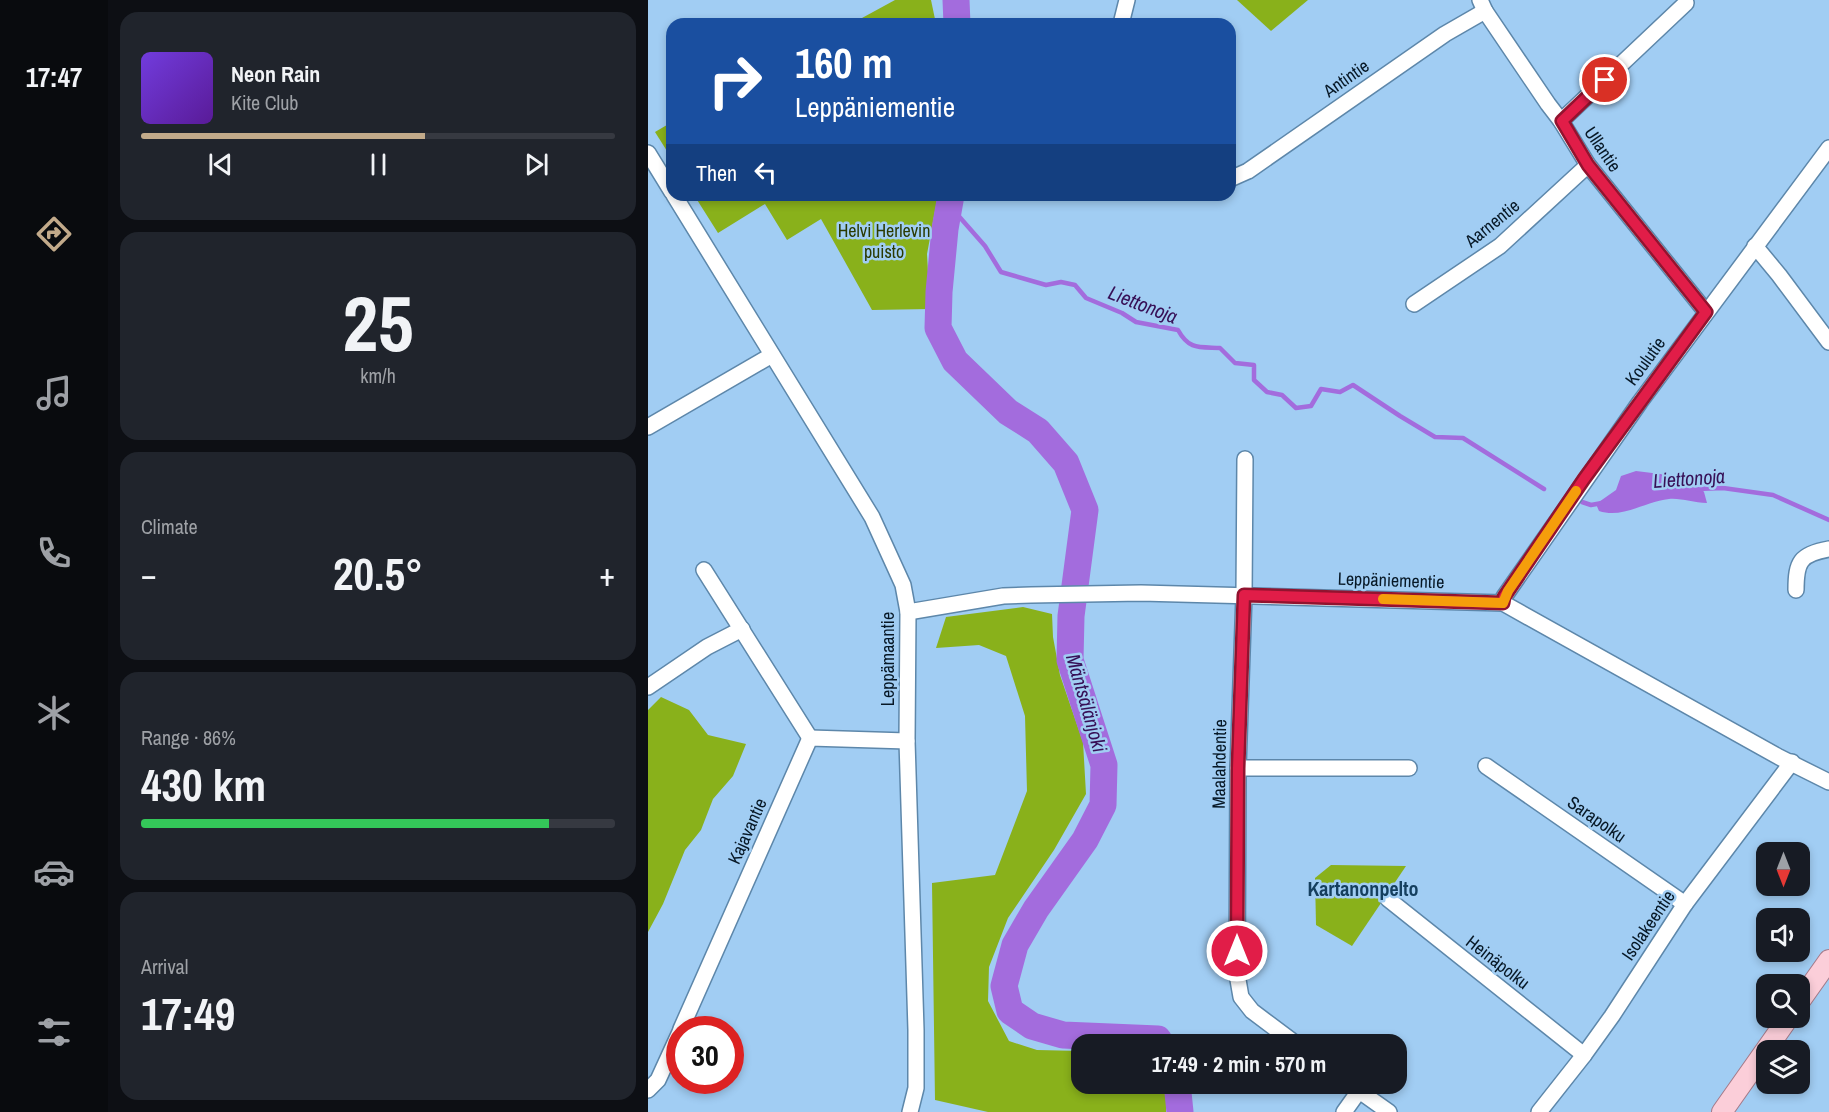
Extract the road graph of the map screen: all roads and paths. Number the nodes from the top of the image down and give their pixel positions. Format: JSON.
{"nodes":[{"id":1,"x":1127,"y":0,"type":"edge"},
{"id":2,"x":1686,"y":3,"type":"dead end"},
{"id":3,"x":1482,"y":5,"type":"edge"},
{"id":4,"x":1122,"y":18,"type":"edge"},
{"id":5,"x":1562,"y":121,"type":"junction"},
{"id":6,"x":1829,"y":148,"type":"edge"},
{"id":7,"x":648,"y":153,"type":"edge"},
{"id":8,"x":1588,"y":165,"type":"junction"},
{"id":9,"x":1236,"y":176,"type":"edge"},
{"id":10,"x":666,"y":183,"type":"edge"},
{"id":11,"x":677,"y":201,"type":"edge"},
{"id":12,"x":1755,"y":246,"type":"junction"},
{"id":13,"x":1414,"y":304,"type":"dead end"},
{"id":14,"x":1706,"y":312,"type":"junction"},
{"id":15,"x":1829,"y":342,"type":"edge"},
{"id":16,"x":772,"y":355,"type":"junction"},
{"id":17,"x":648,"y":427,"type":"edge"},
{"id":18,"x":1245,"y":459,"type":"dead end"},
{"id":19,"x":1829,"y":549,"type":"edge"},
{"id":20,"x":704,"y":570,"type":"dead end"},
{"id":21,"x":1796,"y":590,"type":"dead end"},
{"id":22,"x":1244,"y":595,"type":"junction"},
{"id":23,"x":1503,"y":603,"type":"junction"},
{"id":24,"x":908,"y":612,"type":"junction"},
{"id":25,"x":742,"y":629,"type":"junction"},
{"id":26,"x":648,"y":687,"type":"edge"},
{"id":27,"x":810,"y":738,"type":"junction"},
{"id":28,"x":907,"y":741,"type":"junction"},
{"id":29,"x":1792,"y":762,"type":"junction"},
{"id":30,"x":1486,"y":766,"type":"dead end"},
{"id":31,"x":1238,"y":768,"type":"junction"},
{"id":32,"x":1409,"y":768,"type":"dead end"},
{"id":33,"x":1829,"y":782,"type":"edge"},
{"id":34,"x":1388,"y":899,"type":"dead end"},
{"id":35,"x":1685,"y":904,"type":"junction"},
{"id":36,"x":1829,"y":960,"type":"edge"},
{"id":37,"x":1810,"y":987,"type":"edge"},
{"id":38,"x":686,"y":1016,"type":"edge"},
{"id":39,"x":1781,"y":1028,"type":"edge"},
{"id":40,"x":1283,"y":1034,"type":"edge"},
{"id":41,"x":1584,"y":1055,"type":"junction"},
{"id":42,"x":666,"y":1062,"type":"edge"},
{"id":43,"x":648,"y":1090,"type":"edge"},
{"id":44,"x":1350,"y":1094,"type":"edge"},
{"id":45,"x":1363,"y":1094,"type":"edge"},
{"id":46,"x":910,"y":1112,"type":"edge"},
{"id":47,"x":1344,"y":1112,"type":"edge"},
{"id":48,"x":1389,"y":1112,"type":"edge"},
{"id":49,"x":1539,"y":1112,"type":"edge"},
{"id":50,"x":1722,"y":1112,"type":"edge"}],
"edges":[{"from":1,"to":4,"type":"street"},
{"from":2,"to":5,"type":"street"},
{"from":3,"to":5,"type":"street","name":"Ullantie"},
{"from":3,"to":9,"type":"street","name":"Antintie"},
{"from":5,"to":8,"type":"street","name":"Ullantie"},
{"from":6,"to":12,"type":"street","name":"Koulutie"},
{"from":7,"to":10,"type":"street","name":"Leppämaantie"},
{"from":8,"to":13,"type":"street","name":"Aarnentie"},
{"from":8,"to":14,"type":"street","name":"Ullantie"},
{"from":11,"to":16,"type":"street","name":"Leppämaantie"},
{"from":12,"to":14,"type":"street","name":"Koulutie"},
{"from":12,"to":15,"type":"street"},
{"from":14,"to":23,"type":"street","name":"Koulutie"},
{"from":16,"to":17,"type":"street"},
{"from":16,"to":24,"type":"street","name":"Leppämaantie"},
{"from":18,"to":22,"type":"street","name":"Maalahdentie"},
{"from":19,"to":21,"type":"street"},
{"from":20,"to":25,"type":"street"},
{"from":22,"to":23,"type":"street","name":"Leppäniementie"},
{"from":22,"to":24,"type":"street","name":"Leppäniementie"},
{"from":22,"to":31,"type":"street","name":"Maalahdentie"},
{"from":23,"to":29,"type":"street","name":"Leppäniementie"},
{"from":24,"to":28,"type":"street","name":"Leppämaantie"},
{"from":25,"to":26,"type":"street"},
{"from":25,"to":27,"type":"street"},
{"from":27,"to":28,"type":"street"},
{"from":27,"to":38,"type":"street","name":"Kajavantie"},
{"from":28,"to":46,"type":"street","name":"Leppämaantie"},
{"from":29,"to":33,"type":"street","name":"Leppäniementie"},
{"from":29,"to":35,"type":"street","name":"Isolakeentie"},
{"from":30,"to":35,"type":"street","name":"Sarapolku"},
{"from":31,"to":32,"type":"street"},
{"from":31,"to":40,"type":"street","name":"Maalahdentie"},
{"from":34,"to":41,"type":"street","name":"Heinäpolku"},
{"from":35,"to":41,"type":"street","name":"Isolakeentie"},
{"from":36,"to":37,"type":"main road"},
{"from":39,"to":50,"type":"main road"},
{"from":41,"to":49,"type":"street","name":"Isolakeentie"},
{"from":42,"to":43,"type":"street","name":"Kajavantie"},
{"from":44,"to":47,"type":"street"},
{"from":45,"to":48,"type":"street"}]}
